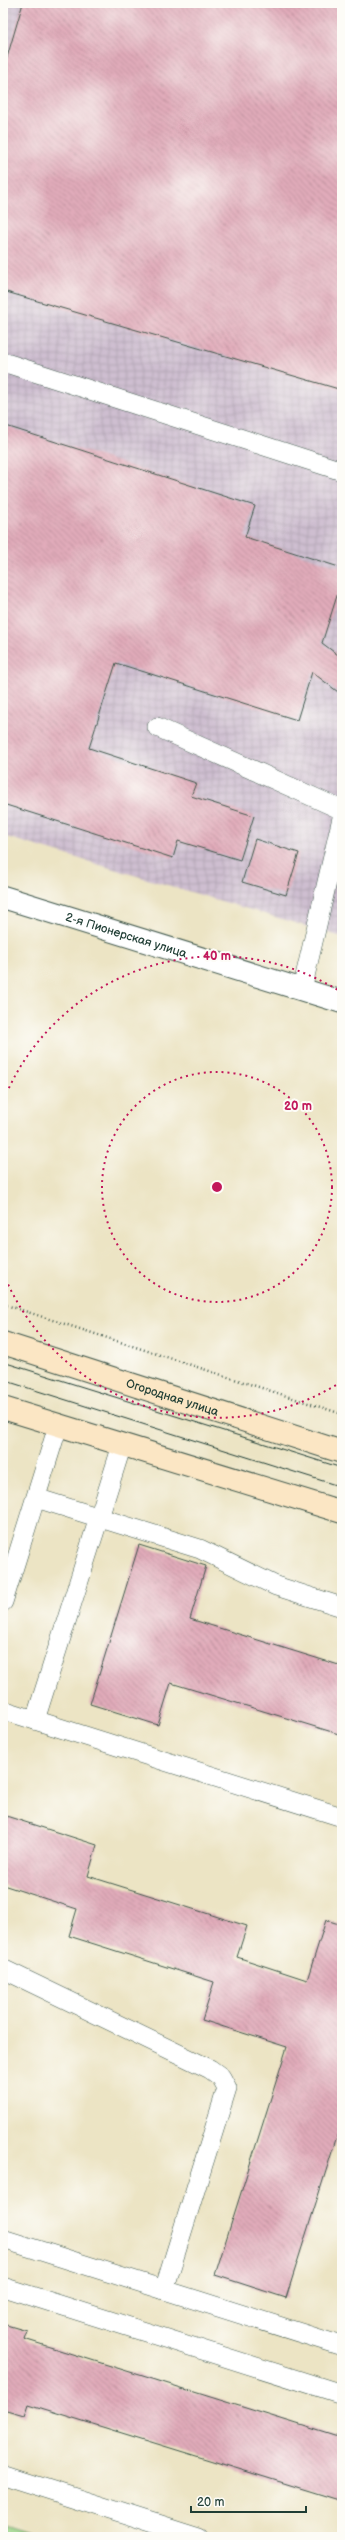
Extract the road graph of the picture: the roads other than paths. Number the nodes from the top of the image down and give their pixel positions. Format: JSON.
{"nodes":[{"id":1,"x":3,"y":362,"type":"edge"},
{"id":2,"x":342,"y":471,"type":"edge"},
{"id":3,"x":157,"y":727,"type":"dead end"},
{"id":4,"x":342,"y":810,"type":"edge"},
{"id":5,"x":342,"y":818,"type":"edge"},
{"id":6,"x":3,"y":897,"type":"edge"},
{"id":7,"x":302,"y":990,"type":"junction"},
{"id":8,"x":342,"y":1002,"type":"edge"},
{"id":9,"x":3,"y":1343,"type":"edge"},
{"id":10,"x":3,"y":1408,"type":"edge"},
{"id":11,"x":58,"y":1426,"type":"junction"},
{"id":12,"x":122,"y":1445,"type":"junction"},
{"id":13,"x":342,"y":1452,"type":"edge"},
{"id":14,"x":36,"y":1498,"type":"junction"},
{"id":15,"x":342,"y":1512,"type":"edge"},
{"id":16,"x":99,"y":1517,"type":"junction"},
{"id":17,"x":3,"y":1602,"type":"edge"},
{"id":18,"x":342,"y":1607,"type":"edge"},
{"id":19,"x":3,"y":1710,"type":"edge"},
{"id":20,"x":35,"y":1720,"type":"junction"},
{"id":21,"x":342,"y":1817,"type":"edge"},
{"id":22,"x":3,"y":1969,"type":"edge"},
{"id":23,"x":3,"y":2238,"type":"edge"},
{"id":24,"x":3,"y":2287,"type":"edge"},
{"id":25,"x":164,"y":2290,"type":"junction"},
{"id":26,"x":342,"y":2346,"type":"edge"},
{"id":27,"x":342,"y":2394,"type":"edge"},
{"id":28,"x":3,"y":2475,"type":"edge"},
{"id":29,"x":198,"y":2537,"type":"edge"}],
"edges":[{"from":1,"to":2,"type":"lane"},
{"from":3,"to":4,"type":"lane"},
{"from":5,"to":7,"type":"lane"},
{"from":6,"to":7,"type":"street","name":"2-я Пионерская улица"},
{"from":7,"to":8,"type":"street","name":"2-я Пионерская улица"},
{"from":9,"to":13,"type":"street","name":"Огородная улица"},
{"from":10,"to":11,"type":"street"},
{"from":11,"to":12,"type":"street"},
{"from":11,"to":14,"type":"lane"},
{"from":12,"to":15,"type":"street"},
{"from":12,"to":16,"type":"lane"},
{"from":14,"to":16,"type":"lane"},
{"from":14,"to":17,"type":"lane"},
{"from":16,"to":18,"type":"lane"},
{"from":16,"to":20,"type":"lane"},
{"from":19,"to":20,"type":"lane"},
{"from":20,"to":21,"type":"lane"},
{"from":22,"to":25,"type":"lane"},
{"from":23,"to":25,"type":"lane"},
{"from":24,"to":27,"type":"lane"},
{"from":25,"to":26,"type":"lane"},
{"from":28,"to":29,"type":"lane"}]}
